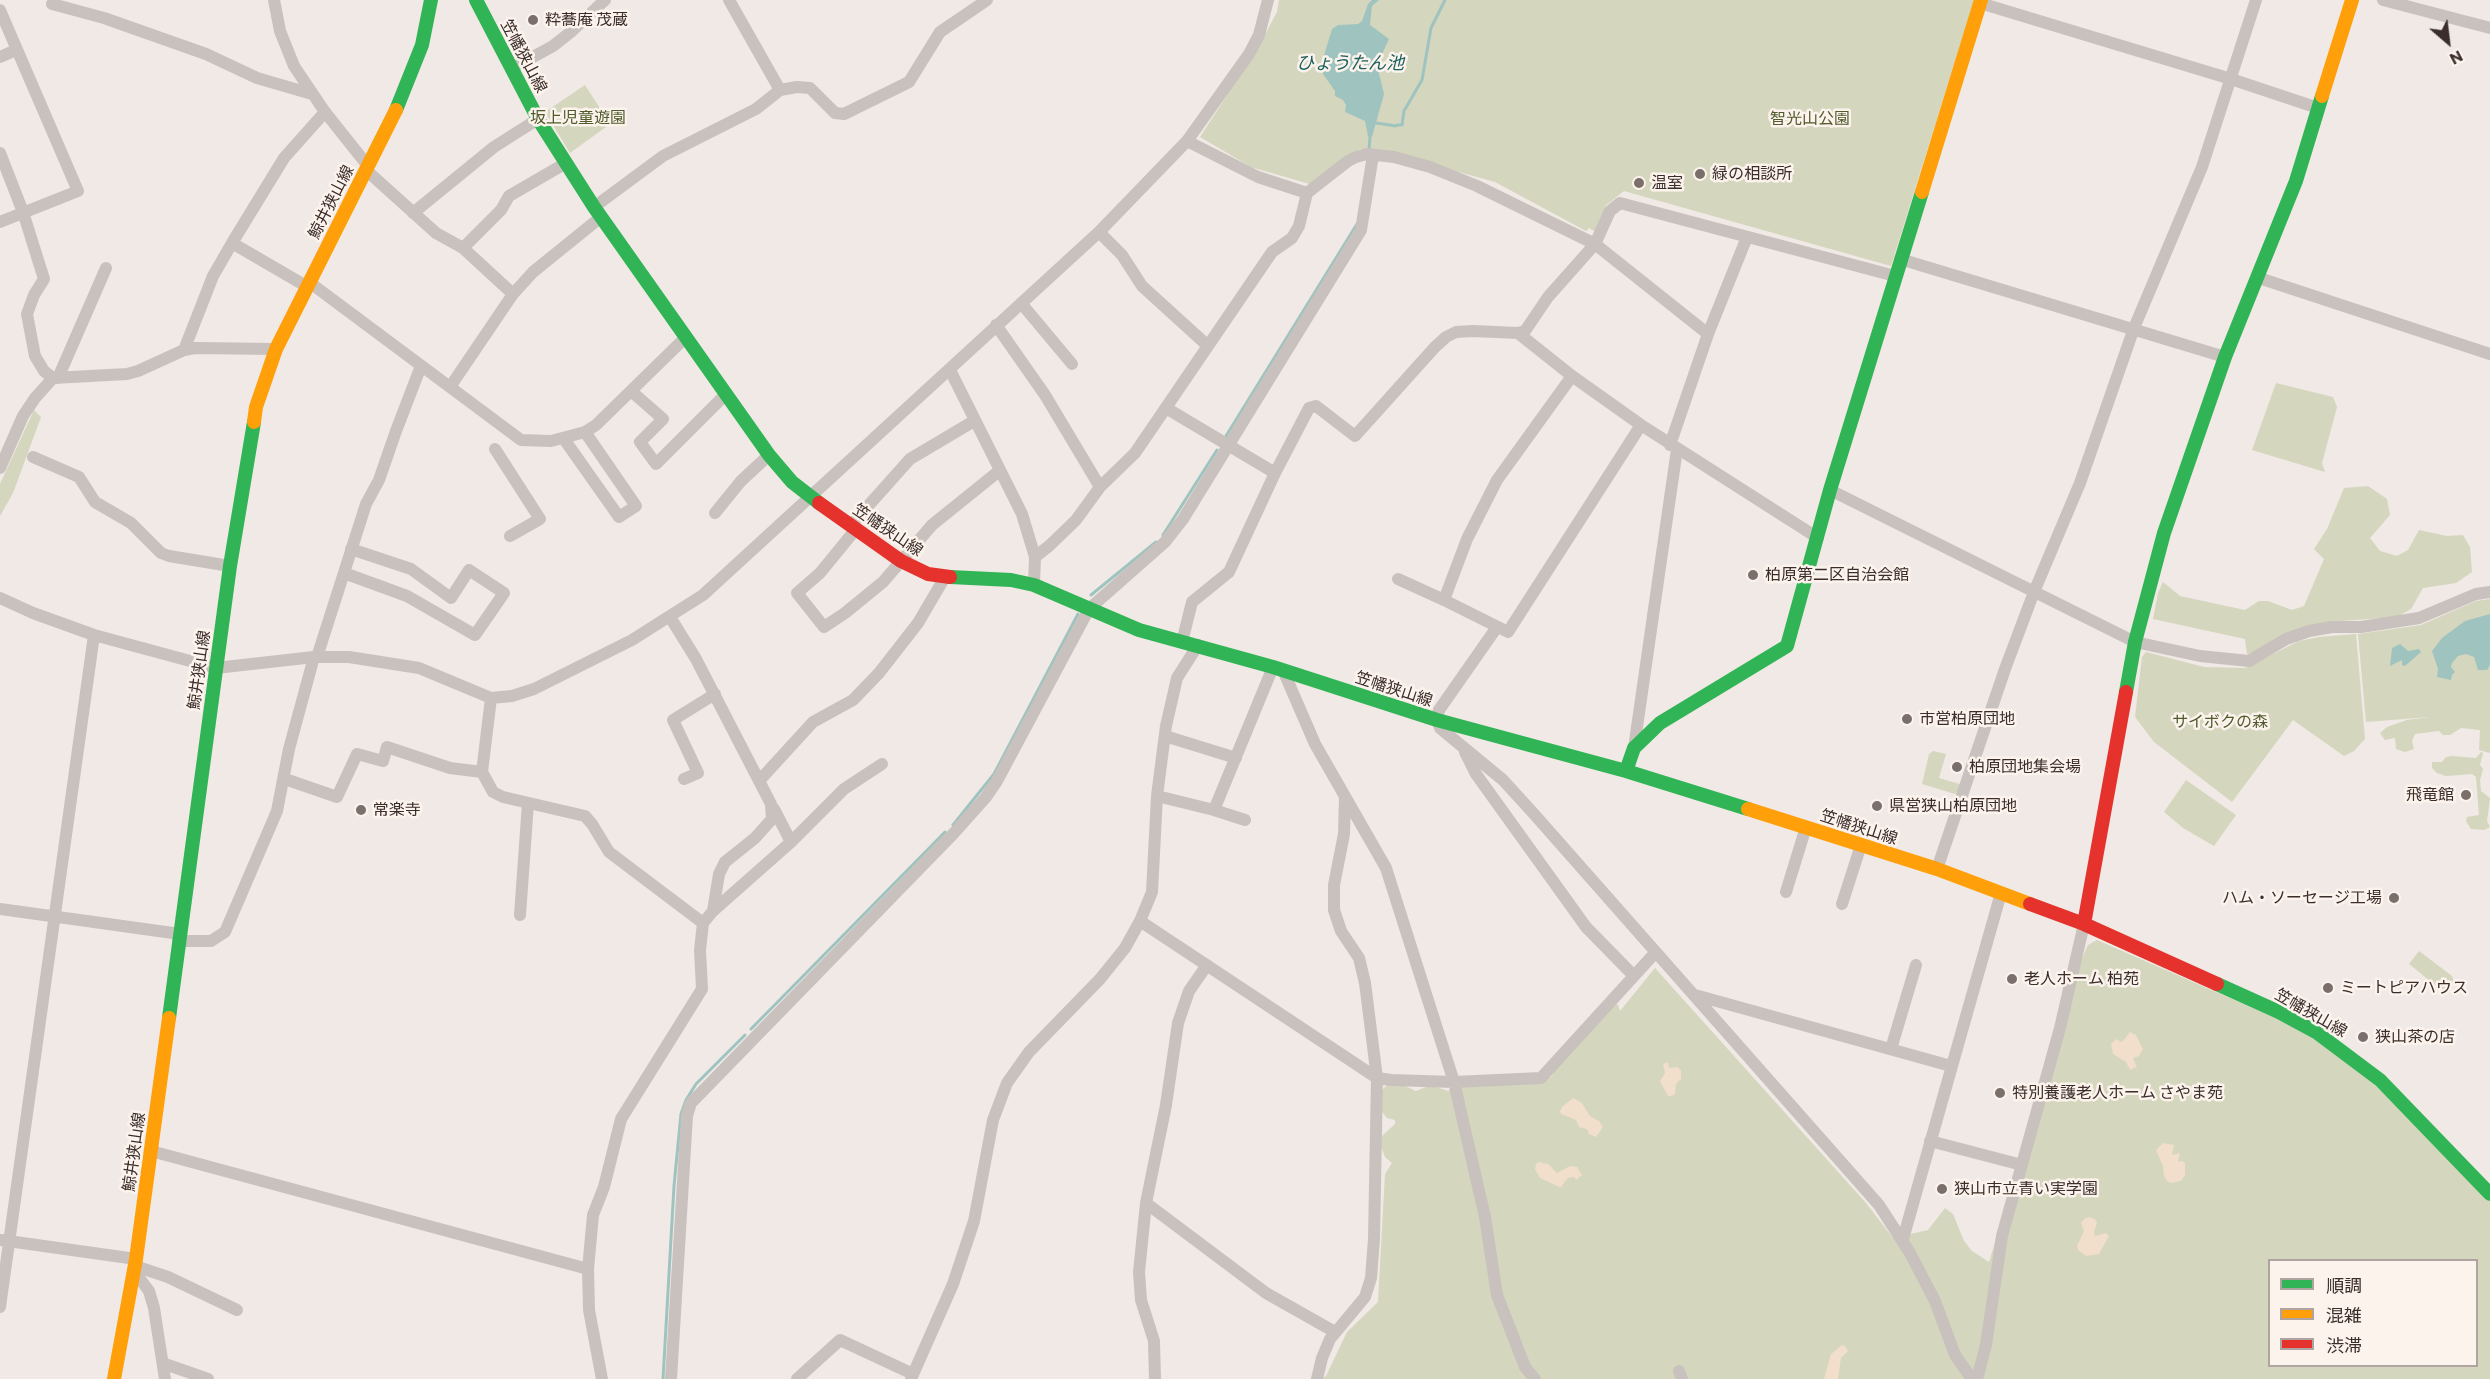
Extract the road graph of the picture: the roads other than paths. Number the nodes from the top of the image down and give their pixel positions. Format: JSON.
{"nodes":[{"id":1,"x":274,"y":0,"type":"edge"},
{"id":2,"x":431,"y":0,"type":"edge"},
{"id":3,"x":476,"y":0,"type":"edge"},
{"id":4,"x":605,"y":0,"type":"edge"},
{"id":5,"x":729,"y":0,"type":"edge"},
{"id":6,"x":987,"y":0,"type":"edge"},
{"id":7,"x":1268,"y":0,"type":"edge"},
{"id":8,"x":2256,"y":0,"type":"edge"},
{"id":9,"x":2352,"y":0,"type":"edge"},
{"id":10,"x":2383,"y":0,"type":"edge"},
{"id":11,"x":1980,"y":1,"type":"edge"},
{"id":12,"x":52,"y":4,"type":"dead end"},
{"id":13,"x":0,"y":10,"type":"edge"},
{"id":14,"x":2490,"y":28,"type":"edge"},
{"id":15,"x":16,"y":50,"type":"junction"},
{"id":16,"x":0,"y":57,"type":"edge"},
{"id":17,"x":511,"y":69,"type":"junction"},
{"id":18,"x":2231,"y":79,"type":"junction"},
{"id":19,"x":780,"y":90,"type":"junction"},
{"id":20,"x":312,"y":94,"type":"junction"},
{"id":21,"x":2318,"y":108,"type":"junction"},
{"id":22,"x":325,"y":112,"type":"junction"},
{"id":23,"x":538,"y":119,"type":"junction"},
{"id":24,"x":1187,"y":141,"type":"junction"},
{"id":25,"x":1370,"y":155,"type":"junction"},
{"id":26,"x":1,"y":158,"type":"edge"},
{"id":27,"x":566,"y":163,"type":"junction"},
{"id":28,"x":367,"y":168,"type":"junction"},
{"id":29,"x":1307,"y":193,"type":"junction"},
{"id":30,"x":23,"y":212,"type":"junction"},
{"id":31,"x":598,"y":212,"type":"junction"},
{"id":32,"x":413,"y":213,"type":"junction"},
{"id":33,"x":0,"y":222,"type":"edge"},
{"id":34,"x":1099,"y":232,"type":"junction"},
{"id":35,"x":1747,"y":237,"type":"junction"},
{"id":36,"x":232,"y":243,"type":"junction"},
{"id":37,"x":1595,"y":244,"type":"junction"},
{"id":38,"x":463,"y":248,"type":"junction"},
{"id":39,"x":1900,"y":259,"type":"junction"},
{"id":40,"x":106,"y":267,"type":"dead end"},
{"id":41,"x":1895,"y":276,"type":"junction"},
{"id":42,"x":2259,"y":278,"type":"junction"},
{"id":43,"x":307,"y":284,"type":"junction"},
{"id":44,"x":513,"y":294,"type":"junction"},
{"id":45,"x":1021,"y":303,"type":"junction"},
{"id":46,"x":996,"y":326,"type":"junction"},
{"id":47,"x":2134,"y":328,"type":"junction"},
{"id":48,"x":1518,"y":333,"type":"junction"},
{"id":49,"x":1708,"y":334,"type":"junction"},
{"id":50,"x":685,"y":338,"type":"junction"},
{"id":51,"x":1208,"y":346,"type":"junction"},
{"id":52,"x":276,"y":349,"type":"junction"},
{"id":53,"x":184,"y":350,"type":"junction"},
{"id":54,"x":2490,"y":354,"type":"edge"},
{"id":55,"x":2225,"y":357,"type":"junction"},
{"id":56,"x":1072,"y":364,"type":"dead end"},
{"id":57,"x":421,"y":366,"type":"junction"},
{"id":58,"x":950,"y":370,"type":"junction"},
{"id":59,"x":1572,"y":376,"type":"junction"},
{"id":60,"x":56,"y":378,"type":"junction"},
{"id":61,"x":450,"y":387,"type":"junction"},
{"id":62,"x":631,"y":391,"type":"junction"},
{"id":63,"x":726,"y":394,"type":"junction"},
{"id":64,"x":1166,"y":408,"type":"junction"},
{"id":65,"x":974,"y":421,"type":"junction"},
{"id":66,"x":1641,"y":425,"type":"junction"},
{"id":67,"x":585,"y":432,"type":"junction"},
{"id":68,"x":564,"y":439,"type":"junction"},
{"id":69,"x":1229,"y":446,"type":"junction"},
{"id":70,"x":1674,"y":447,"type":"junction"},
{"id":71,"x":495,"y":449,"type":"dead end"},
{"id":72,"x":769,"y":455,"type":"junction"},
{"id":73,"x":33,"y":457,"type":"dead end"},
{"id":74,"x":0,"y":468,"type":"edge"},
{"id":75,"x":999,"y":471,"type":"junction"},
{"id":76,"x":1275,"y":474,"type":"junction"},
{"id":77,"x":1100,"y":488,"type":"junction"},
{"id":78,"x":1830,"y":490,"type":"junction"},
{"id":79,"x":810,"y":497,"type":"junction"},
{"id":80,"x":715,"y":513,"type":"dead end"},
{"id":81,"x":854,"y":527,"type":"junction"},
{"id":82,"x":510,"y":536,"type":"dead end"},
{"id":83,"x":1818,"y":538,"type":"junction"},
{"id":84,"x":351,"y":549,"type":"junction"},
{"id":85,"x":1035,"y":557,"type":"junction"},
{"id":86,"x":900,"y":561,"type":"junction"},
{"id":87,"x":230,"y":566,"type":"junction"},
{"id":88,"x":344,"y":573,"type":"junction"},
{"id":89,"x":945,"y":577,"type":"junction"},
{"id":90,"x":1398,"y":579,"type":"dead end"},
{"id":91,"x":1034,"y":585,"type":"junction"},
{"id":92,"x":2034,"y":592,"type":"junction"},
{"id":93,"x":2490,"y":592,"type":"edge"},
{"id":94,"x":0,"y":598,"type":"edge"},
{"id":95,"x":1444,"y":600,"type":"junction"},
{"id":96,"x":1089,"y":609,"type":"junction"},
{"id":97,"x":670,"y":616,"type":"junction"},
{"id":98,"x":1497,"y":627,"type":"junction"},
{"id":99,"x":94,"y":635,"type":"junction"},
{"id":100,"x":1182,"y":642,"type":"junction"},
{"id":101,"x":2135,"y":642,"type":"junction"},
{"id":102,"x":1198,"y":645,"type":"junction"},
{"id":103,"x":315,"y":657,"type":"junction"},
{"id":104,"x":216,"y":668,"type":"junction"},
{"id":105,"x":1278,"y":668,"type":"junction"},
{"id":106,"x":716,"y":694,"type":"junction"},
{"id":107,"x":491,"y":698,"type":"junction"},
{"id":108,"x":1437,"y":720,"type":"junction"},
{"id":109,"x":1164,"y":736,"type":"junction"},
{"id":110,"x":1463,"y":748,"type":"junction"},
{"id":111,"x":1634,"y":748,"type":"junction"},
{"id":112,"x":1236,"y":758,"type":"junction"},
{"id":113,"x":882,"y":764,"type":"dead end"},
{"id":114,"x":1626,"y":771,"type":"junction"},
{"id":115,"x":482,"y":772,"type":"junction"},
{"id":116,"x":285,"y":779,"type":"junction"},
{"id":117,"x":684,"y":779,"type":"dead end"},
{"id":118,"x":759,"y":781,"type":"junction"},
{"id":119,"x":1157,"y":796,"type":"junction"},
{"id":120,"x":1345,"y":797,"type":"junction"},
{"id":121,"x":528,"y":803,"type":"junction"},
{"id":122,"x":771,"y":804,"type":"junction"},
{"id":123,"x":1214,"y":810,"type":"junction"},
{"id":124,"x":1245,"y":820,"type":"dead end"},
{"id":125,"x":1806,"y":827,"type":"junction"},
{"id":126,"x":791,"y":842,"type":"junction"},
{"id":127,"x":1861,"y":845,"type":"junction"},
{"id":128,"x":1937,"y":869,"type":"junction"},
{"id":129,"x":1786,"y":892,"type":"dead end"},
{"id":130,"x":2001,"y":893,"type":"junction"},
{"id":131,"x":1842,"y":904,"type":"dead end"},
{"id":132,"x":0,"y":909,"type":"edge"},
{"id":133,"x":713,"y":911,"type":"junction"},
{"id":134,"x":520,"y":915,"type":"dead end"},
{"id":135,"x":55,"y":918,"type":"junction"},
{"id":136,"x":1140,"y":921,"type":"junction"},
{"id":137,"x":704,"y":923,"type":"junction"},
{"id":138,"x":2084,"y":924,"type":"junction"},
{"id":139,"x":179,"y":938,"type":"junction"},
{"id":140,"x":1655,"y":953,"type":"junction"},
{"id":141,"x":1207,"y":965,"type":"junction"},
{"id":142,"x":1916,"y":965,"type":"dead end"},
{"id":143,"x":1634,"y":976,"type":"junction"},
{"id":144,"x":1694,"y":995,"type":"junction"},
{"id":145,"x":1891,"y":1049,"type":"junction"},
{"id":146,"x":1951,"y":1066,"type":"junction"},
{"id":147,"x":1377,"y":1078,"type":"junction"},
{"id":148,"x":1454,"y":1082,"type":"junction"},
{"id":149,"x":1930,"y":1141,"type":"junction"},
{"id":150,"x":152,"y":1151,"type":"junction"},
{"id":151,"x":2022,"y":1165,"type":"junction"},
{"id":152,"x":2490,"y":1194,"type":"edge"},
{"id":153,"x":1146,"y":1203,"type":"junction"},
{"id":154,"x":1903,"y":1239,"type":"junction"},
{"id":155,"x":4,"y":1240,"type":"edge"},
{"id":156,"x":135,"y":1265,"type":"junction"},
{"id":157,"x":588,"y":1269,"type":"junction"},
{"id":158,"x":0,"y":1307,"type":"edge"},
{"id":159,"x":237,"y":1310,"type":"dead end"},
{"id":160,"x":1335,"y":1332,"type":"junction"},
{"id":161,"x":165,"y":1364,"type":"junction"},
{"id":162,"x":912,"y":1376,"type":"edge"},
{"id":163,"x":114,"y":1379,"type":"edge"},
{"id":164,"x":165,"y":1379,"type":"edge"},
{"id":165,"x":208,"y":1379,"type":"edge"},
{"id":166,"x":602,"y":1379,"type":"edge"},
{"id":167,"x":671,"y":1379,"type":"edge"},
{"id":168,"x":797,"y":1379,"type":"edge"},
{"id":169,"x":1155,"y":1379,"type":"edge"},
{"id":170,"x":1317,"y":1379,"type":"edge"},
{"id":171,"x":1535,"y":1379,"type":"edge"},
{"id":172,"x":1972,"y":1379,"type":"edge"},
{"id":173,"x":1977,"y":1379,"type":"edge"}],
"edges":[{"from":1,"to":20,"type":"street"},
{"from":2,"to":28,"type":"main road","name":"鯨井狭山線"},
{"from":3,"to":17,"type":"main road","name":"笠幡狭山線"},
{"from":4,"to":17,"type":"street"},
{"from":5,"to":19,"type":"street"},
{"from":6,"to":19,"type":"street"},
{"from":7,"to":24,"type":"street"},
{"from":8,"to":18,"type":"street"},
{"from":9,"to":21,"type":"main road"},
{"from":10,"to":14,"type":"street"},
{"from":11,"to":18,"type":"street"},
{"from":11,"to":39,"type":"main road"},
{"from":12,"to":20,"type":"street"},
{"from":13,"to":15,"type":"street"},
{"from":15,"to":16,"type":"street"},
{"from":15,"to":30,"type":"street"},
{"from":17,"to":23,"type":"main road","name":"笠幡狭山線"},
{"from":18,"to":21,"type":"street"},
{"from":18,"to":47,"type":"street"},
{"from":19,"to":31,"type":"street"},
{"from":20,"to":22,"type":"street"},
{"from":21,"to":42,"type":"main road"},
{"from":22,"to":28,"type":"street"},
{"from":22,"to":36,"type":"street"},
{"from":23,"to":27,"type":"main road","name":"笠幡狭山線"},
{"from":23,"to":32,"type":"street"},
{"from":24,"to":29,"type":"street"},
{"from":24,"to":34,"type":"street"},
{"from":25,"to":29,"type":"street"},
{"from":25,"to":37,"type":"street"},
{"from":25,"to":69,"type":"street"},
{"from":26,"to":30,"type":"street"},
{"from":27,"to":31,"type":"main road","name":"笠幡狭山線"},
{"from":27,"to":38,"type":"street"},
{"from":28,"to":32,"type":"street"},
{"from":28,"to":43,"type":"main road","name":"鯨井狭山線"},
{"from":29,"to":51,"type":"street"},
{"from":30,"to":33,"type":"street"},
{"from":30,"to":60,"type":"street"},
{"from":31,"to":44,"type":"street"},
{"from":31,"to":50,"type":"main road","name":"笠幡狭山線"},
{"from":32,"to":38,"type":"street"},
{"from":34,"to":45,"type":"street"},
{"from":34,"to":51,"type":"street"},
{"from":35,"to":37,"type":"street"},
{"from":35,"to":41,"type":"street"},
{"from":35,"to":49,"type":"street"},
{"from":36,"to":43,"type":"street"},
{"from":36,"to":53,"type":"street"},
{"from":37,"to":48,"type":"street"},
{"from":37,"to":49,"type":"street"},
{"from":38,"to":44,"type":"street"},
{"from":39,"to":41,"type":"main road"},
{"from":39,"to":47,"type":"street"},
{"from":40,"to":60,"type":"street"},
{"from":41,"to":78,"type":"main road"},
{"from":42,"to":54,"type":"street"},
{"from":42,"to":55,"type":"main road"},
{"from":43,"to":52,"type":"main road","name":"鯨井狭山線"},
{"from":43,"to":57,"type":"street"},
{"from":44,"to":61,"type":"street"},
{"from":45,"to":46,"type":"street"},
{"from":45,"to":56,"type":"street"},
{"from":46,"to":58,"type":"street"},
{"from":46,"to":77,"type":"street"},
{"from":47,"to":55,"type":"street"},
{"from":47,"to":92,"type":"street"},
{"from":48,"to":59,"type":"street"},
{"from":48,"to":76,"type":"street"},
{"from":49,"to":70,"type":"street"},
{"from":50,"to":62,"type":"street"},
{"from":50,"to":63,"type":"main road","name":"笠幡狭山線"},
{"from":51,"to":64,"type":"street"},
{"from":52,"to":53,"type":"street"},
{"from":52,"to":87,"type":"main road","name":"鯨井狭山線"},
{"from":53,"to":60,"type":"street"},
{"from":55,"to":101,"type":"main road"},
{"from":57,"to":61,"type":"street"},
{"from":57,"to":84,"type":"street"},
{"from":58,"to":65,"type":"street"},
{"from":58,"to":79,"type":"street"},
{"from":59,"to":66,"type":"street"},
{"from":59,"to":95,"type":"street"},
{"from":60,"to":74,"type":"street"},
{"from":61,"to":68,"type":"street"},
{"from":62,"to":63,"type":"street"},
{"from":62,"to":67,"type":"street"},
{"from":63,"to":72,"type":"main road","name":"笠幡狭山線"},
{"from":64,"to":69,"type":"street"},
{"from":64,"to":77,"type":"street"},
{"from":65,"to":75,"type":"street"},
{"from":65,"to":81,"type":"street"},
{"from":66,"to":70,"type":"street"},
{"from":66,"to":98,"type":"street"},
{"from":67,"to":68,"type":"street"},
{"from":67,"to":68,"type":"street"},
{"from":69,"to":76,"type":"street"},
{"from":69,"to":96,"type":"street"},
{"from":70,"to":83,"type":"street"},
{"from":70,"to":111,"type":"street"},
{"from":71,"to":82,"type":"street"},
{"from":72,"to":79,"type":"main road","name":"笠幡狭山線"},
{"from":72,"to":80,"type":"street"},
{"from":73,"to":87,"type":"street"},
{"from":75,"to":85,"type":"street"},
{"from":75,"to":86,"type":"street"},
{"from":76,"to":100,"type":"street"},
{"from":77,"to":85,"type":"street"},
{"from":78,"to":83,"type":"main road"},
{"from":78,"to":92,"type":"street"},
{"from":79,"to":81,"type":"main road","name":"笠幡狭山線"},
{"from":79,"to":97,"type":"street"},
{"from":81,"to":86,"type":"main road","name":"笠幡狭山線"},
{"from":81,"to":86,"type":"street"},
{"from":83,"to":111,"type":"main road"},
{"from":84,"to":88,"type":"street"},
{"from":84,"to":88,"type":"street"},
{"from":85,"to":91,"type":"street"},
{"from":86,"to":89,"type":"main road","name":"笠幡狭山線"},
{"from":87,"to":104,"type":"main road","name":"鯨井狭山線"},
{"from":88,"to":103,"type":"street"},
{"from":89,"to":91,"type":"main road","name":"笠幡狭山線"},
{"from":89,"to":118,"type":"street"},
{"from":90,"to":95,"type":"street"},
{"from":91,"to":96,"type":"main road","name":"笠幡狭山線"},
{"from":92,"to":101,"type":"street"},
{"from":92,"to":128,"type":"street"},
{"from":93,"to":101,"type":"street"},
{"from":94,"to":99,"type":"street"},
{"from":95,"to":98,"type":"street"},
{"from":96,"to":100,"type":"main road","name":"笠幡狭山線"},
{"from":96,"to":167,"type":"street"},
{"from":97,"to":106,"type":"street"},
{"from":97,"to":107,"type":"street"},
{"from":98,"to":108,"type":"street"},
{"from":99,"to":104,"type":"street"},
{"from":99,"to":135,"type":"street"},
{"from":100,"to":102,"type":"main road","name":"笠幡狭山線"},
{"from":101,"to":138,"type":"main road"},
{"from":102,"to":105,"type":"main road","name":"笠幡狭山線"},
{"from":102,"to":109,"type":"street"},
{"from":103,"to":104,"type":"street"},
{"from":103,"to":107,"type":"street"},
{"from":103,"to":116,"type":"street"},
{"from":104,"to":139,"type":"main road","name":"鯨井狭山線"},
{"from":105,"to":108,"type":"main road","name":"笠幡狭山線"},
{"from":105,"to":112,"type":"street"},
{"from":105,"to":120,"type":"street"},
{"from":106,"to":117,"type":"street"},
{"from":106,"to":118,"type":"street"},
{"from":107,"to":115,"type":"street"},
{"from":108,"to":110,"type":"street"},
{"from":108,"to":114,"type":"main road","name":"笠幡狭山線"},
{"from":109,"to":112,"type":"street"},
{"from":109,"to":119,"type":"street"},
{"from":110,"to":140,"type":"street"},
{"from":110,"to":143,"type":"street"},
{"from":111,"to":114,"type":"main road"},
{"from":112,"to":123,"type":"street"},
{"from":113,"to":126,"type":"street"},
{"from":114,"to":125,"type":"main road","name":"笠幡狭山線"},
{"from":115,"to":116,"type":"street"},
{"from":115,"to":121,"type":"street"},
{"from":116,"to":139,"type":"street"},
{"from":118,"to":122,"type":"street"},
{"from":119,"to":123,"type":"street"},
{"from":119,"to":136,"type":"street"},
{"from":120,"to":147,"type":"street"},
{"from":120,"to":148,"type":"street"},
{"from":121,"to":134,"type":"street"},
{"from":121,"to":137,"type":"street"},
{"from":122,"to":126,"type":"street"},
{"from":122,"to":133,"type":"street"},
{"from":123,"to":124,"type":"street"},
{"from":125,"to":127,"type":"main road","name":"笠幡狭山線"},
{"from":125,"to":129,"type":"street"},
{"from":126,"to":133,"type":"street"},
{"from":127,"to":128,"type":"main road","name":"笠幡狭山線"},
{"from":127,"to":131,"type":"street"},
{"from":128,"to":130,"type":"main road","name":"笠幡狭山線"},
{"from":130,"to":138,"type":"main road","name":"笠幡狭山線"},
{"from":130,"to":146,"type":"street"},
{"from":132,"to":135,"type":"street"},
{"from":133,"to":137,"type":"street"},
{"from":135,"to":139,"type":"street"},
{"from":135,"to":155,"type":"street"},
{"from":136,"to":141,"type":"street"},
{"from":136,"to":162,"type":"street"},
{"from":137,"to":157,"type":"street"},
{"from":138,"to":151,"type":"street"},
{"from":138,"to":152,"type":"main road","name":"笠幡狭山線"},
{"from":139,"to":150,"type":"main road","name":"鯨井狭山線"},
{"from":140,"to":143,"type":"street"},
{"from":140,"to":144,"type":"street"},
{"from":141,"to":147,"type":"street"},
{"from":141,"to":153,"type":"street"},
{"from":142,"to":145,"type":"street"},
{"from":143,"to":148,"type":"street"},
{"from":144,"to":145,"type":"street"},
{"from":144,"to":154,"type":"street"},
{"from":145,"to":146,"type":"street"},
{"from":146,"to":149,"type":"street"},
{"from":147,"to":148,"type":"street"},
{"from":147,"to":160,"type":"street"},
{"from":148,"to":171,"type":"street"},
{"from":149,"to":151,"type":"street"},
{"from":149,"to":154,"type":"street"},
{"from":150,"to":156,"type":"main road","name":"鯨井狭山線"},
{"from":150,"to":157,"type":"street"},
{"from":151,"to":173,"type":"street"},
{"from":153,"to":160,"type":"street"},
{"from":153,"to":169,"type":"street"},
{"from":154,"to":172,"type":"street"},
{"from":155,"to":156,"type":"street"},
{"from":155,"to":158,"type":"street"},
{"from":156,"to":159,"type":"street"},
{"from":156,"to":161,"type":"street"},
{"from":156,"to":163,"type":"main road","name":"鯨井狭山線"},
{"from":157,"to":166,"type":"street"},
{"from":160,"to":170,"type":"street"},
{"from":161,"to":164,"type":"street"},
{"from":161,"to":165,"type":"street"},
{"from":162,"to":168,"type":"street"}]}
